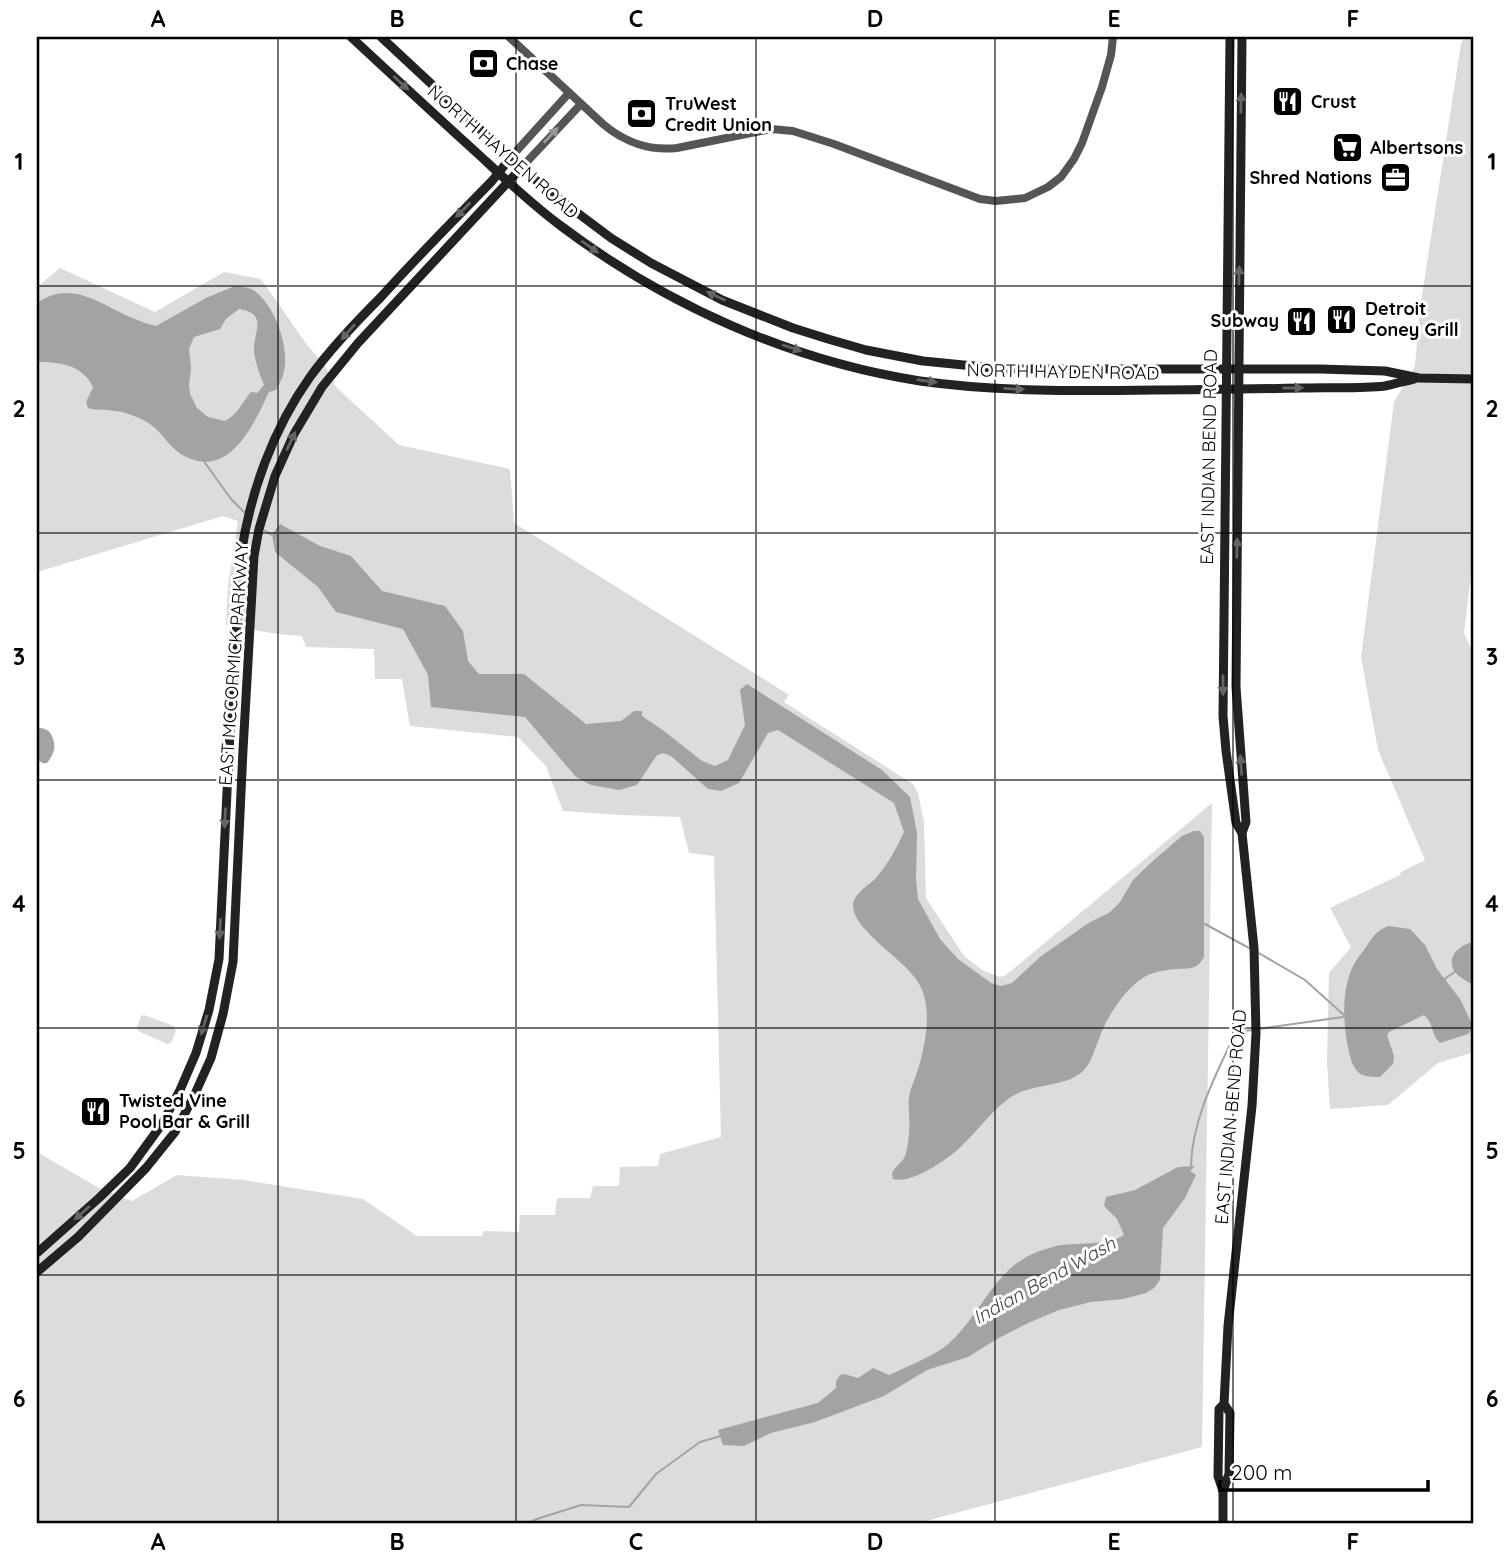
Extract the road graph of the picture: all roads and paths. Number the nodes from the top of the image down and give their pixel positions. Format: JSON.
{"nodes":[{"id":1,"x":351,"y":37,"type":"edge"},
{"id":2,"x":381,"y":37,"type":"edge"},
{"id":3,"x":509,"y":37,"type":"edge"},
{"id":4,"x":1113,"y":37,"type":"edge"},
{"id":5,"x":1230,"y":37,"type":"edge"},
{"id":6,"x":1242,"y":37,"type":"edge"},
{"id":7,"x":569,"y":93,"type":"junction"},
{"id":8,"x":581,"y":104,"type":"junction"},
{"id":9,"x":511,"y":157,"type":"junction"},
{"id":10,"x":522,"y":167,"type":"junction"},
{"id":11,"x":498,"y":173,"type":"junction"},
{"id":12,"x":508,"y":182,"type":"junction"},
{"id":13,"x":1226,"y":369,"type":"junction"},
{"id":14,"x":1239,"y":369,"type":"junction"},
{"id":15,"x":1419,"y":378,"type":"junction"},
{"id":16,"x":1474,"y":379,"type":"edge"},
{"id":17,"x":1239,"y":389,"type":"junction"},
{"id":18,"x":1226,"y":390,"type":"junction"},
{"id":19,"x":1242,"y":833,"type":"junction"},
{"id":20,"x":136,"y":1161,"type":"junction"},
{"id":21,"x":146,"y":1168,"type":"junction"},
{"id":22,"x":37,"y":1253,"type":"edge"},
{"id":23,"x":37,"y":1272,"type":"edge"},
{"id":24,"x":1223,"y":1524,"type":"edge"}],
"edges":[{"from":1,"to":11,"type":"main road","name":"NORTH HAYDEN ROAD","one_way":true},
{"from":2,"to":9,"type":"main road","name":"NORTH HAYDEN ROAD"},
{"from":3,"to":7,"type":"street"},
{"from":4,"to":8,"type":"street"},
{"from":5,"to":13,"type":"main road","name":"EAST INDIAN BEND ROAD"},
{"from":14,"to":6,"type":"main road","name":"EAST INDIAN BEND ROAD","one_way":true},
{"from":7,"to":8,"type":"street"},
{"from":7,"to":9,"type":"street","name":"EAST MCCORMICK PARKWAY"},
{"from":10,"to":8,"type":"street","name":"EAST MCCORMICK PARKWAY","one_way":true},
{"from":9,"to":10,"type":"main road","name":"NORTH HAYDEN ROAD"},
{"from":9,"to":11,"type":"main road","name":"EAST MCCORMICK PARKWAY"},
{"from":10,"to":12,"type":"main road","name":"EAST MCCORMICK PARKWAY"},
{"from":13,"to":10,"type":"main road","name":"NORTH HAYDEN ROAD","one_way":true},
{"from":11,"to":12,"type":"main road","name":"NORTH HAYDEN ROAD"},
{"from":11,"to":20,"type":"main road","name":"EAST MCCORMICK PARKWAY","one_way":true},
{"from":12,"to":18,"type":"main road","name":"NORTH HAYDEN ROAD","one_way":true},
{"from":21,"to":12,"type":"main road","name":"EAST MCCORMICK PARKWAY","one_way":true},
{"from":13,"to":14,"type":"main road","name":"NORTH HAYDEN ROAD"},
{"from":13,"to":18,"type":"main road","name":"EAST INDIAN BEND ROAD"},
{"from":14,"to":15,"type":"main road","name":"NORTH HAYDEN ROAD"},
{"from":14,"to":17,"type":"main road","name":"EAST INDIAN BEND ROAD"},
{"from":15,"to":16,"type":"main road","name":"NORTH HAYDEN ROAD"},
{"from":17,"to":15,"type":"main road","name":"NORTH HAYDEN ROAD","one_way":true},
{"from":17,"to":18,"type":"main road","name":"NORTH HAYDEN ROAD"},
{"from":19,"to":17,"type":"main road","name":"EAST INDIAN BEND ROAD","one_way":true},
{"from":18,"to":19,"type":"main road","name":"EAST INDIAN BEND ROAD","one_way":true},
{"from":19,"to":24,"type":"main road","name":"EAST INDIAN BEND ROAD"},
{"from":20,"to":21,"type":"main road"},
{"from":20,"to":22,"type":"main road","name":"EAST MCCORMICK PARKWAY","one_way":true},
{"from":21,"to":23,"type":"main road","name":"EAST MCCORMICK PARKWAY"}]}
